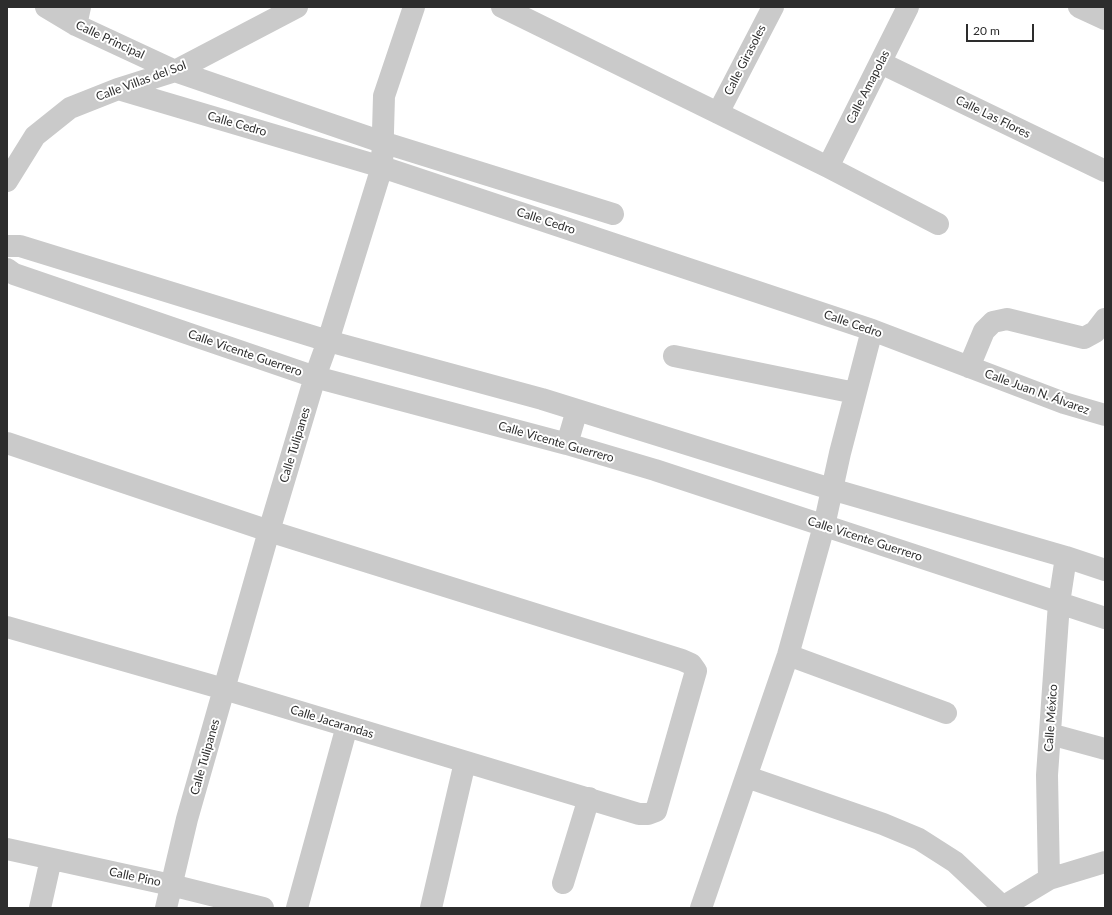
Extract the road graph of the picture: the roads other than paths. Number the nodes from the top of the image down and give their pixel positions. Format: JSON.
{"nodes":[{"id":1,"x":46,"y":7,"type":"edge"},
{"id":2,"x":297,"y":7,"type":"edge"},
{"id":3,"x":414,"y":7,"type":"edge"},
{"id":4,"x":502,"y":7,"type":"edge"},
{"id":5,"x":773,"y":7,"type":"edge"},
{"id":6,"x":908,"y":7,"type":"edge"},
{"id":7,"x":1079,"y":7,"type":"edge"},
{"id":8,"x":78,"y":16,"type":"edge"},
{"id":9,"x":1105,"y":19,"type":"edge"},
{"id":10,"x":881,"y":62,"type":"junction"},
{"id":11,"x":175,"y":71,"type":"junction"},
{"id":12,"x":118,"y":89,"type":"junction"},
{"id":13,"x":718,"y":113,"type":"junction"},
{"id":14,"x":382,"y":142,"type":"junction"},
{"id":15,"x":382,"y":167,"type":"junction"},
{"id":16,"x":828,"y":167,"type":"junction"},
{"id":17,"x":1105,"y":170,"type":"edge"},
{"id":18,"x":7,"y":180,"type":"edge"},
{"id":19,"x":613,"y":214,"type":"dead end"},
{"id":20,"x":938,"y":224,"type":"dead end"},
{"id":21,"x":7,"y":246,"type":"edge"},
{"id":22,"x":7,"y":268,"type":"edge"},
{"id":23,"x":1105,"y":319,"type":"edge"},
{"id":24,"x":872,"y":330,"type":"junction"},
{"id":25,"x":328,"y":341,"type":"junction"},
{"id":26,"x":674,"y":356,"type":"dead end"},
{"id":27,"x":969,"y":367,"type":"junction"},
{"id":28,"x":315,"y":377,"type":"junction"},
{"id":29,"x":855,"y":393,"type":"junction"},
{"id":30,"x":577,"y":410,"type":"junction"},
{"id":31,"x":1105,"y":415,"type":"edge"},
{"id":32,"x":7,"y":443,"type":"edge"},
{"id":33,"x":568,"y":444,"type":"junction"},
{"id":34,"x":831,"y":489,"type":"junction"},
{"id":35,"x":824,"y":526,"type":"junction"},
{"id":36,"x":269,"y":531,"type":"junction"},
{"id":37,"x":1066,"y":557,"type":"junction"},
{"id":38,"x":1105,"y":570,"type":"edge"},
{"id":39,"x":1059,"y":603,"type":"junction"},
{"id":40,"x":1105,"y":618,"type":"edge"},
{"id":41,"x":7,"y":627,"type":"edge"},
{"id":42,"x":788,"y":655,"type":"junction"},
{"id":43,"x":224,"y":689,"type":"junction"},
{"id":44,"x":946,"y":713,"type":"dead end"},
{"id":45,"x":347,"y":726,"type":"junction"},
{"id":46,"x":1050,"y":734,"type":"junction"},
{"id":47,"x":1105,"y":749,"type":"edge"},
{"id":48,"x":465,"y":762,"type":"junction"},
{"id":49,"x":746,"y":777,"type":"junction"},
{"id":50,"x":588,"y":798,"type":"junction"},
{"id":51,"x":7,"y":849,"type":"edge"},
{"id":52,"x":51,"y":859,"type":"junction"},
{"id":53,"x":1105,"y":862,"type":"edge"},
{"id":54,"x":1049,"y":879,"type":"junction"},
{"id":55,"x":563,"y":883,"type":"dead end"},
{"id":56,"x":171,"y":885,"type":"junction"},
{"id":57,"x":1002,"y":907,"type":"edge"},
{"id":58,"x":40,"y":908,"type":"edge"},
{"id":59,"x":166,"y":908,"type":"edge"},
{"id":60,"x":263,"y":908,"type":"edge"},
{"id":61,"x":297,"y":908,"type":"edge"},
{"id":62,"x":431,"y":908,"type":"edge"},
{"id":63,"x":701,"y":908,"type":"edge"}],
"edges":[{"from":1,"to":8,"type":"street","name":"Calle Principal"},
{"from":2,"to":11,"type":"street","name":"Calle Villas del Sol"},
{"from":3,"to":14,"type":"street","name":"Calle Tulipanes"},
{"from":4,"to":13,"type":"street"},
{"from":5,"to":13,"type":"street","name":"Calle Girasoles"},
{"from":6,"to":10,"type":"street","name":"Calle Amapolas"},
{"from":7,"to":9,"type":"street"},
{"from":8,"to":11,"type":"street","name":"Calle Principal"},
{"from":10,"to":16,"type":"street","name":"Calle Amapolas"},
{"from":10,"to":17,"type":"street","name":"Calle Las Flores"},
{"from":11,"to":12,"type":"street","name":"Calle Villas del Sol"},
{"from":11,"to":14,"type":"street"},
{"from":12,"to":15,"type":"street","name":"Calle Cedro"},
{"from":12,"to":18,"type":"street","name":"Calle Villas del Sol"},
{"from":13,"to":16,"type":"street"},
{"from":14,"to":15,"type":"street","name":"Calle Tulipanes"},
{"from":14,"to":19,"type":"street"},
{"from":15,"to":24,"type":"street","name":"Calle Cedro"},
{"from":15,"to":25,"type":"street","name":"Calle Tulipanes"},
{"from":16,"to":20,"type":"street"},
{"from":21,"to":25,"type":"street"},
{"from":22,"to":28,"type":"street","name":"Calle Vicente Guerrero"},
{"from":23,"to":27,"type":"street"},
{"from":24,"to":27,"type":"street","name":"Calle Cedro"},
{"from":24,"to":29,"type":"street"},
{"from":25,"to":28,"type":"street","name":"Calle Tulipanes"},
{"from":25,"to":30,"type":"street"},
{"from":26,"to":29,"type":"street"},
{"from":27,"to":31,"type":"street","name":"Calle Juan N. Álvarez"},
{"from":28,"to":33,"type":"street","name":"Calle Vicente Guerrero"},
{"from":28,"to":36,"type":"street","name":"Calle Tulipanes"},
{"from":29,"to":34,"type":"street"},
{"from":30,"to":33,"type":"street"},
{"from":30,"to":34,"type":"street"},
{"from":32,"to":36,"type":"street"},
{"from":33,"to":35,"type":"street","name":"Calle Vicente Guerrero"},
{"from":34,"to":35,"type":"street"},
{"from":34,"to":37,"type":"street"},
{"from":35,"to":39,"type":"street","name":"Calle Vicente Guerrero"},
{"from":35,"to":42,"type":"street"},
{"from":36,"to":43,"type":"street","name":"Calle Tulipanes"},
{"from":36,"to":50,"type":"street","name":"Calle Jacarandas"},
{"from":37,"to":38,"type":"street"},
{"from":37,"to":39,"type":"street","name":"Calle México"},
{"from":39,"to":40,"type":"street","name":"Calle Vicente Guerrero"},
{"from":39,"to":46,"type":"street","name":"Calle México"},
{"from":41,"to":43,"type":"street","name":"Calle Jacarandas"},
{"from":42,"to":44,"type":"street"},
{"from":42,"to":49,"type":"street"},
{"from":43,"to":45,"type":"street","name":"Calle Jacarandas"},
{"from":43,"to":56,"type":"street","name":"Calle Tulipanes"},
{"from":45,"to":48,"type":"street","name":"Calle Jacarandas"},
{"from":45,"to":61,"type":"street"},
{"from":46,"to":47,"type":"street"},
{"from":46,"to":54,"type":"street","name":"Calle México"},
{"from":48,"to":50,"type":"street","name":"Calle Jacarandas"},
{"from":48,"to":62,"type":"street"},
{"from":49,"to":57,"type":"street"},
{"from":49,"to":63,"type":"street"},
{"from":50,"to":55,"type":"street"},
{"from":51,"to":52,"type":"street","name":"Calle Pino"},
{"from":52,"to":56,"type":"street","name":"Calle Pino"},
{"from":52,"to":58,"type":"street"},
{"from":53,"to":54,"type":"street"},
{"from":54,"to":57,"type":"street"},
{"from":56,"to":59,"type":"street","name":"Calle Tulipanes"},
{"from":56,"to":60,"type":"street","name":"Calle Pino"}]}
